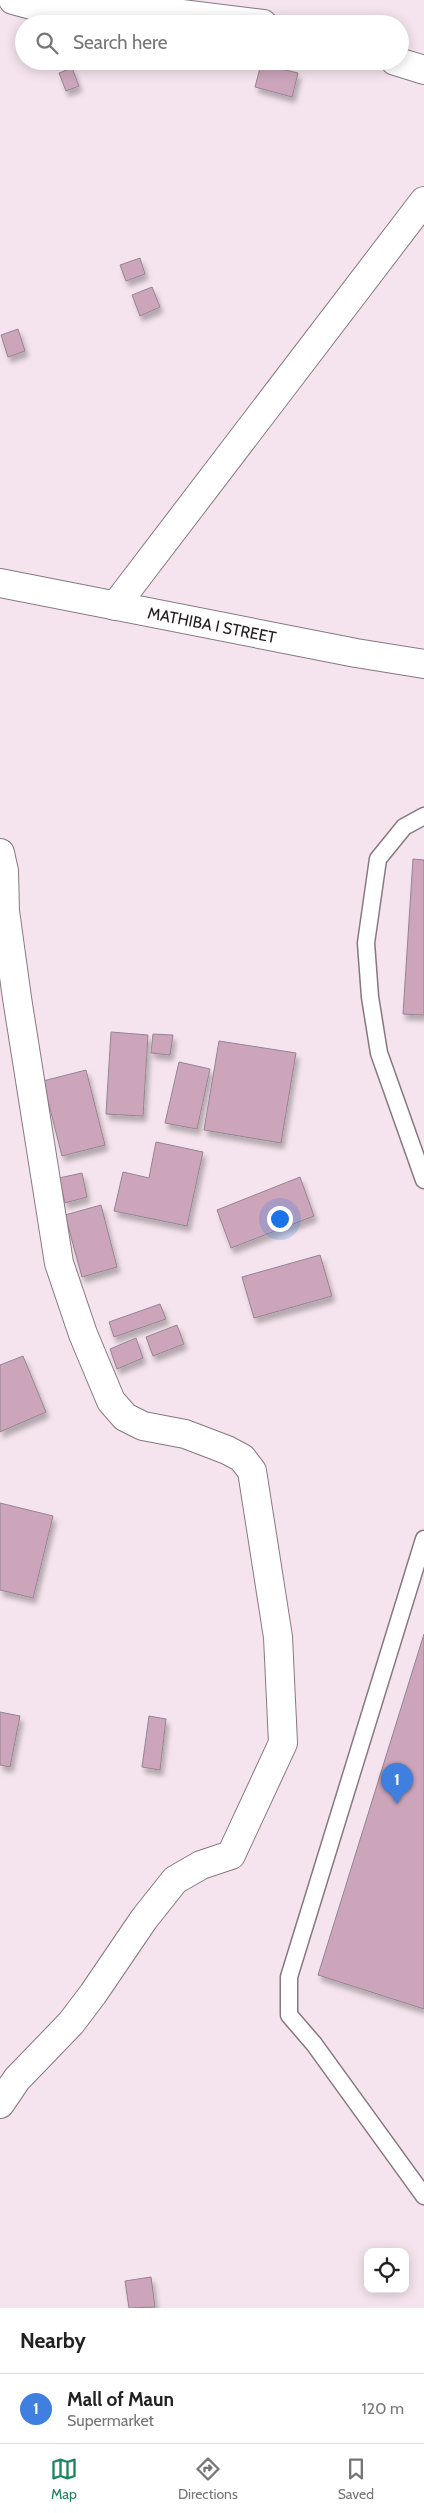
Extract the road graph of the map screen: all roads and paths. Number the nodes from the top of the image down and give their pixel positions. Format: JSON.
{"nodes":[{"id":1,"x":13,"y":0,"type":"edge"},
{"id":2,"x":195,"y":15,"type":"edge"},
{"id":3,"x":409,"y":65,"type":"edge"},
{"id":4,"x":424,"y":70,"type":"edge"},
{"id":5,"x":424,"y":201,"type":"edge"},
{"id":6,"x":3,"y":589,"type":"edge"},
{"id":7,"x":115,"y":606,"type":"junction"},
{"id":8,"x":424,"y":664,"type":"edge"},
{"id":9,"x":424,"y":816,"type":"edge"},
{"id":10,"x":0,"y":853,"type":"edge"},
{"id":11,"x":424,"y":1180,"type":"edge"},
{"id":12,"x":424,"y":1539,"type":"edge"},
{"id":13,"x":0,"y":2104,"type":"edge"},
{"id":14,"x":424,"y":2196,"type":"edge"}],
"edges":[{"from":1,"to":2,"type":"street"},
{"from":3,"to":4,"type":"street"},
{"from":5,"to":7,"type":"street"},
{"from":6,"to":7,"type":"street","name":"MATHIBA I STREET"},
{"from":7,"to":8,"type":"street","name":"MATHIBA I STREET"},
{"from":9,"to":11,"type":"lane"},
{"from":10,"to":13,"type":"street"},
{"from":12,"to":14,"type":"lane"}]}
